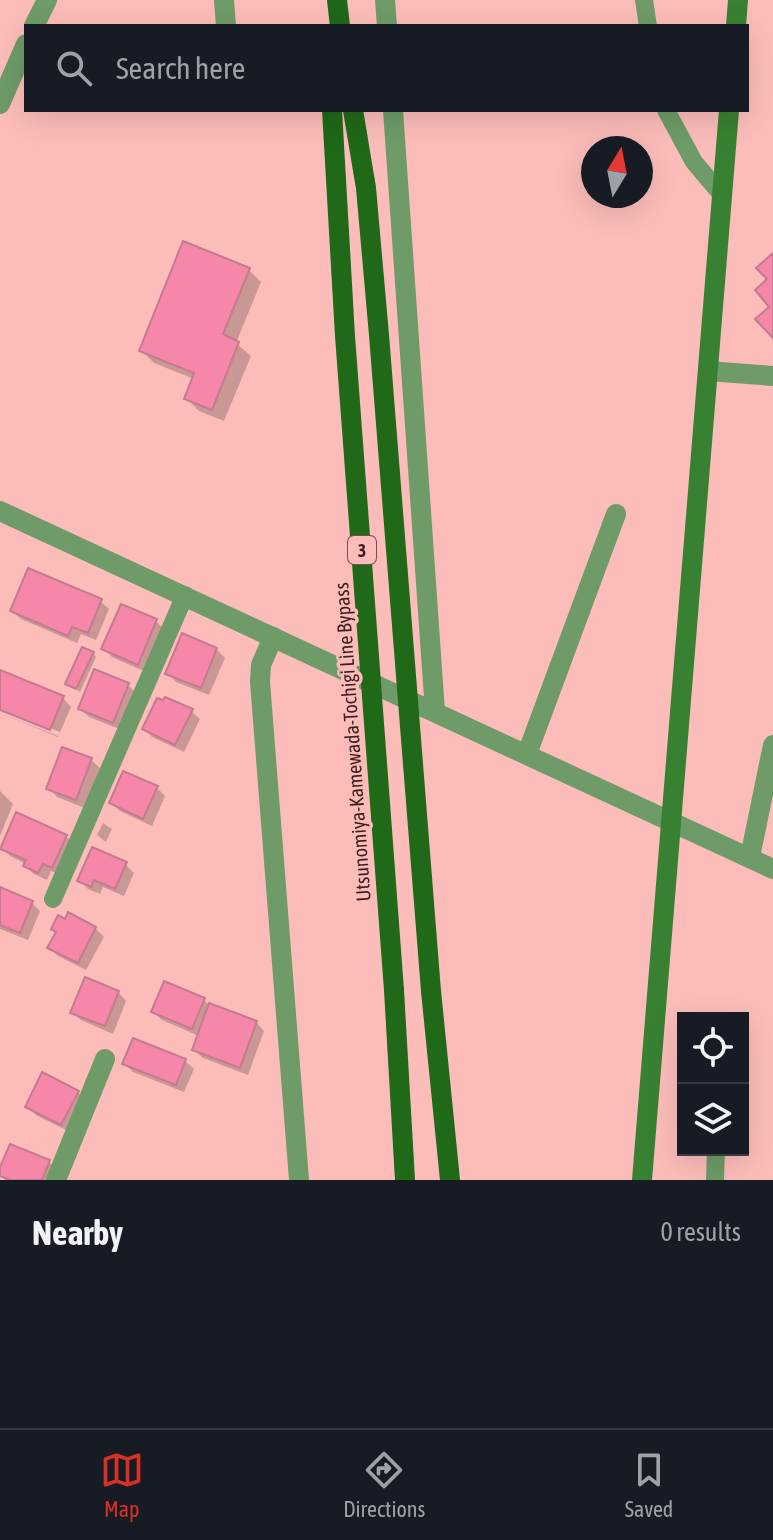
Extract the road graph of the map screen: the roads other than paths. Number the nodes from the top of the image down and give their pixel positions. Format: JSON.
{"nodes":[{"id":1,"x":47,"y":0,"type":"edge"},
{"id":2,"x":224,"y":0,"type":"edge"},
{"id":3,"x":325,"y":0,"type":"edge"},
{"id":4,"x":337,"y":0,"type":"edge"},
{"id":5,"x":385,"y":0,"type":"edge"},
{"id":6,"x":644,"y":0,"type":"edge"},
{"id":7,"x":738,"y":0,"type":"edge"},
{"id":8,"x":35,"y":24,"type":"edge"},
{"id":9,"x":226,"y":24,"type":"edge"},
{"id":10,"x":327,"y":24,"type":"edge"},
{"id":11,"x":340,"y":24,"type":"edge"},
{"id":12,"x":387,"y":24,"type":"edge"},
{"id":13,"x":648,"y":24,"type":"edge"},
{"id":14,"x":736,"y":24,"type":"edge"},
{"id":15,"x":24,"y":49,"type":"edge"},
{"id":16,"x":0,"y":104,"type":"edge"},
{"id":17,"x":332,"y":112,"type":"edge"},
{"id":18,"x":353,"y":112,"type":"edge"},
{"id":19,"x":393,"y":112,"type":"edge"},
{"id":20,"x":667,"y":112,"type":"edge"},
{"id":21,"x":729,"y":112,"type":"edge"},
{"id":22,"x":722,"y":195,"type":"junction"},
{"id":23,"x":708,"y":371,"type":"junction"},
{"id":24,"x":773,"y":376,"type":"edge"},
{"id":25,"x":0,"y":511,"type":"edge"},
{"id":26,"x":616,"y":514,"type":"dead end"},
{"id":27,"x":185,"y":595,"type":"junction"},
{"id":28,"x":273,"y":637,"type":"junction"},
{"id":29,"x":435,"y":712,"type":"junction"},
{"id":30,"x":773,"y":745,"type":"edge"},
{"id":31,"x":527,"y":754,"type":"junction"},
{"id":32,"x":670,"y":819,"type":"junction"},
{"id":33,"x":750,"y":857,"type":"junction"},
{"id":34,"x":773,"y":869,"type":"edge"},
{"id":35,"x":53,"y":899,"type":"dead end"},
{"id":36,"x":105,"y":1059,"type":"dead end"},
{"id":37,"x":716,"y":1156,"type":"edge"},
{"id":38,"x":56,"y":1180,"type":"edge"},
{"id":39,"x":299,"y":1180,"type":"edge"},
{"id":40,"x":405,"y":1180,"type":"edge"},
{"id":41,"x":450,"y":1180,"type":"edge"},
{"id":42,"x":642,"y":1180,"type":"edge"},
{"id":43,"x":715,"y":1180,"type":"edge"}],
"edges":[{"from":1,"to":8,"type":"street"},
{"from":2,"to":9,"type":"street"},
{"from":3,"to":10,"type":"main road"},
{"from":4,"to":11,"type":"main road"},
{"from":5,"to":12,"type":"street"},
{"from":6,"to":13,"type":"lane"},
{"from":7,"to":14,"type":"street"},
{"from":15,"to":16,"type":"street"},
{"from":17,"to":40,"type":"main road","name":"Utsunomiya-Kamewada-Tochigi Line Bypass","number":"3","bridge":true},
{"from":18,"to":41,"type":"main road","bridge":true},
{"from":19,"to":29,"type":"street"},
{"from":20,"to":22,"type":"lane"},
{"from":21,"to":22,"type":"street"},
{"from":22,"to":23,"type":"street"},
{"from":23,"to":24,"type":"street"},
{"from":23,"to":32,"type":"street"},
{"from":25,"to":27,"type":"street"},
{"from":26,"to":31,"type":"street"},
{"from":27,"to":28,"type":"street"},
{"from":27,"to":35,"type":"lane"},
{"from":28,"to":29,"type":"street"},
{"from":28,"to":39,"type":"street"},
{"from":29,"to":31,"type":"street"},
{"from":30,"to":33,"type":"street"},
{"from":31,"to":32,"type":"street"},
{"from":32,"to":33,"type":"street"},
{"from":32,"to":42,"type":"street"},
{"from":33,"to":34,"type":"street"},
{"from":36,"to":38,"type":"street"},
{"from":37,"to":43,"type":"lane"}]}
